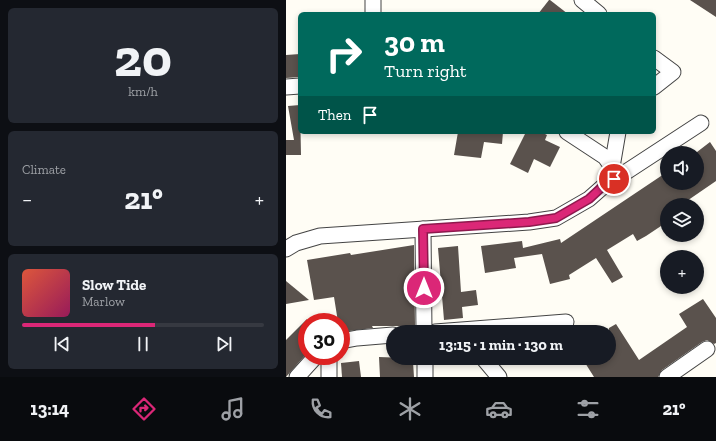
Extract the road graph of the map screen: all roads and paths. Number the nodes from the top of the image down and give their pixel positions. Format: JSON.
{"nodes":[{"id":1,"x":373,"y":0,"type":"edge"},
{"id":2,"x":582,"y":0,"type":"edge"},
{"id":3,"x":373,"y":12,"type":"edge"},
{"id":4,"x":597,"y":12,"type":"edge"},
{"id":5,"x":656,"y":59,"type":"edge"},
{"id":6,"x":656,"y":85,"type":"edge"},
{"id":7,"x":298,"y":86,"type":"edge"},
{"id":8,"x":286,"y":87,"type":"edge"},
{"id":9,"x":701,"y":123,"type":"dead end"},
{"id":10,"x":570,"y":134,"type":"edge"},
{"id":11,"x":618,"y":134,"type":"edge"},
{"id":12,"x":612,"y":167,"type":"junction"},
{"id":13,"x":602,"y":187,"type":"junction"},
{"id":14,"x":423,"y":229,"type":"junction"},
{"id":15,"x":286,"y":248,"type":"edge"},
{"id":16,"x":566,"y":322,"type":"dead end"},
{"id":17,"x":424,"y":325,"type":"edge"},
{"id":18,"x":528,"y":325,"type":"edge"},
{"id":19,"x":386,"y":336,"type":"edge"},
{"id":20,"x":350,"y":339,"type":"edge"},
{"id":21,"x":707,"y":350,"type":"dead end"},
{"id":22,"x":308,"y":365,"type":"edge"},
{"id":23,"x":329,"y":365,"type":"edge"},
{"id":24,"x":425,"y":365,"type":"edge"},
{"id":25,"x":489,"y":365,"type":"edge"},
{"id":26,"x":297,"y":377,"type":"edge"},
{"id":27,"x":329,"y":377,"type":"edge"},
{"id":28,"x":425,"y":377,"type":"edge"},
{"id":29,"x":499,"y":377,"type":"edge"},
{"id":30,"x":667,"y":377,"type":"edge"}],
"edges":[{"from":1,"to":3,"type":"street"},
{"from":2,"to":4,"type":"street"},
{"from":5,"to":6,"type":"street"},
{"from":7,"to":8,"type":"street"},
{"from":9,"to":13,"type":"street"},
{"from":10,"to":12,"type":"street"},
{"from":11,"to":12,"type":"street"},
{"from":12,"to":13,"type":"street"},
{"from":13,"to":14,"type":"street"},
{"from":14,"to":15,"type":"street"},
{"from":14,"to":17,"type":"street"},
{"from":16,"to":18,"type":"street"},
{"from":19,"to":20,"type":"street"},
{"from":21,"to":30,"type":"street"},
{"from":22,"to":26,"type":"street"},
{"from":23,"to":27,"type":"street"},
{"from":24,"to":28,"type":"street"},
{"from":25,"to":29,"type":"street"}]}
